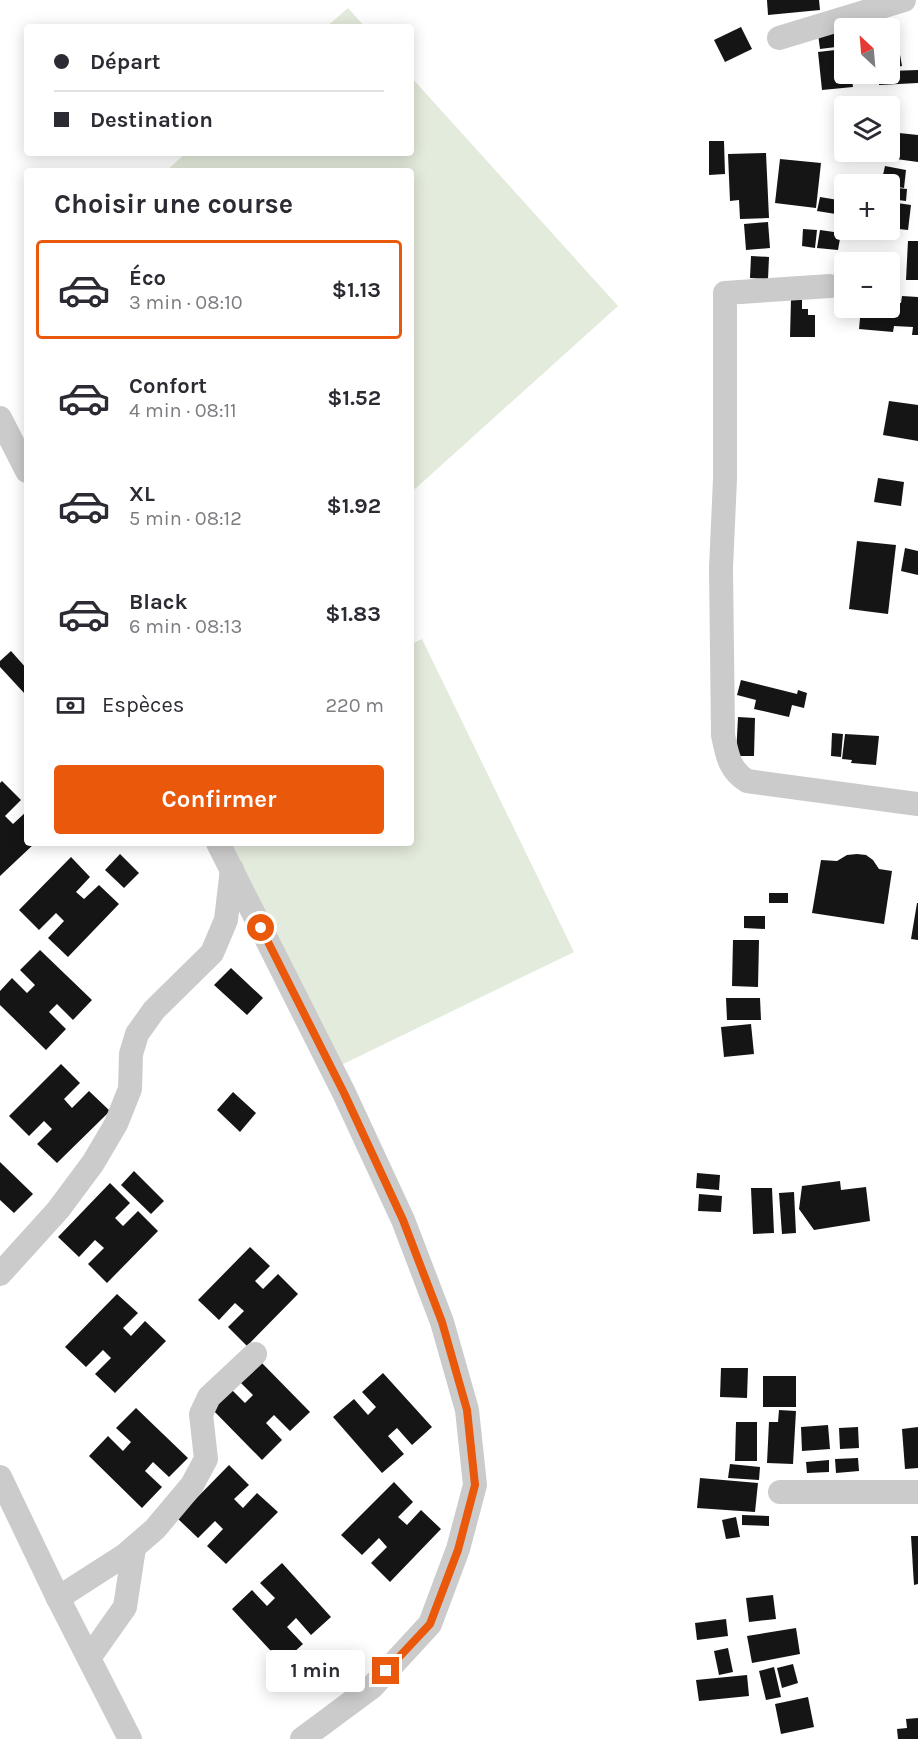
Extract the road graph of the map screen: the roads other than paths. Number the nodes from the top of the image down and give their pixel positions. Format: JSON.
{"nodes":[{"id":1,"x":904,"y":0,"type":"edge"},
{"id":2,"x":778,"y":38,"type":"dead end"},
{"id":3,"x":830,"y":286,"type":"dead end"},
{"id":4,"x":0,"y":418,"type":"edge"},
{"id":5,"x":24,"y":465,"type":"edge"},
{"id":6,"x":918,"y":804,"type":"edge"},
{"id":7,"x":221,"y":846,"type":"edge"},
{"id":8,"x":232,"y":868,"type":"junction"},
{"id":9,"x":0,"y":1274,"type":"edge"},
{"id":10,"x":255,"y":1354,"type":"dead end"},
{"id":11,"x":0,"y":1477,"type":"edge"},
{"id":12,"x":780,"y":1492,"type":"dead end"},
{"id":13,"x":918,"y":1492,"type":"edge"},
{"id":14,"x":134,"y":1548,"type":"junction"},
{"id":15,"x":58,"y":1598,"type":"junction"},
{"id":16,"x":89,"y":1658,"type":"junction"},
{"id":17,"x":130,"y":1739,"type":"edge"},
{"id":18,"x":302,"y":1739,"type":"edge"}],
"edges":[{"from":1,"to":2,"type":"street"},
{"from":3,"to":6,"type":"street"},
{"from":4,"to":5,"type":"street"},
{"from":7,"to":8,"type":"street"},
{"from":8,"to":9,"type":"street"},
{"from":8,"to":18,"type":"street"},
{"from":10,"to":14,"type":"street"},
{"from":11,"to":15,"type":"street"},
{"from":12,"to":13,"type":"street"},
{"from":14,"to":15,"type":"street"},
{"from":14,"to":16,"type":"street"},
{"from":15,"to":16,"type":"street"},
{"from":16,"to":17,"type":"street"}]}
